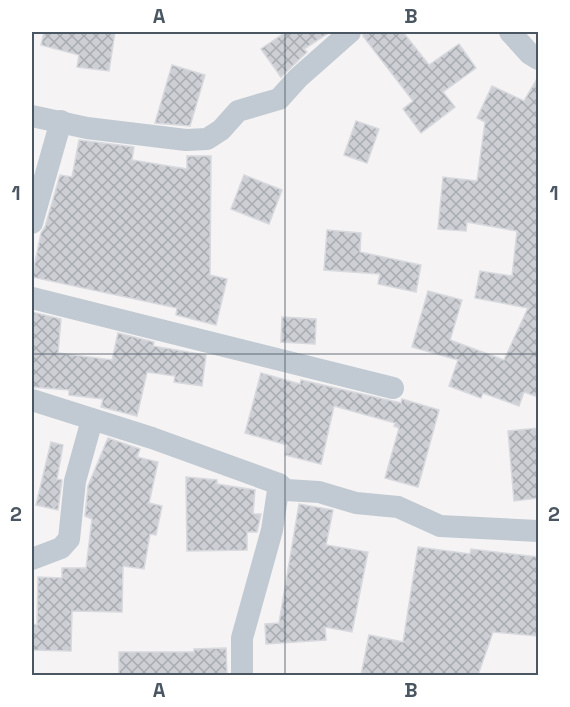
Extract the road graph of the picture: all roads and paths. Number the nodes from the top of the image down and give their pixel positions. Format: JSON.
{"nodes":[{"id":1,"x":350,"y":32,"type":"edge"},
{"id":2,"x":510,"y":32,"type":"edge"},
{"id":3,"x":538,"y":58,"type":"edge"},
{"id":4,"x":32,"y":116,"type":"edge"},
{"id":5,"x":61,"y":121,"type":"junction"},
{"id":6,"x":32,"y":223,"type":"edge"},
{"id":7,"x":32,"y":298,"type":"edge"},
{"id":8,"x":393,"y":388,"type":"dead end"},
{"id":9,"x":32,"y":400,"type":"edge"},
{"id":10,"x":92,"y":420,"type":"junction"},
{"id":11,"x":279,"y":484,"type":"junction"},
{"id":12,"x":538,"y":531,"type":"edge"},
{"id":13,"x":32,"y":559,"type":"edge"},
{"id":14,"x":242,"y":675,"type":"edge"}],
"edges":[{"from":1,"to":5,"type":"street"},
{"from":2,"to":3,"type":"street"},
{"from":4,"to":5,"type":"street"},
{"from":5,"to":6,"type":"street"},
{"from":7,"to":8,"type":"street"},
{"from":9,"to":10,"type":"street"},
{"from":10,"to":11,"type":"street"},
{"from":10,"to":13,"type":"street"},
{"from":11,"to":12,"type":"street"},
{"from":11,"to":14,"type":"street"}]}
